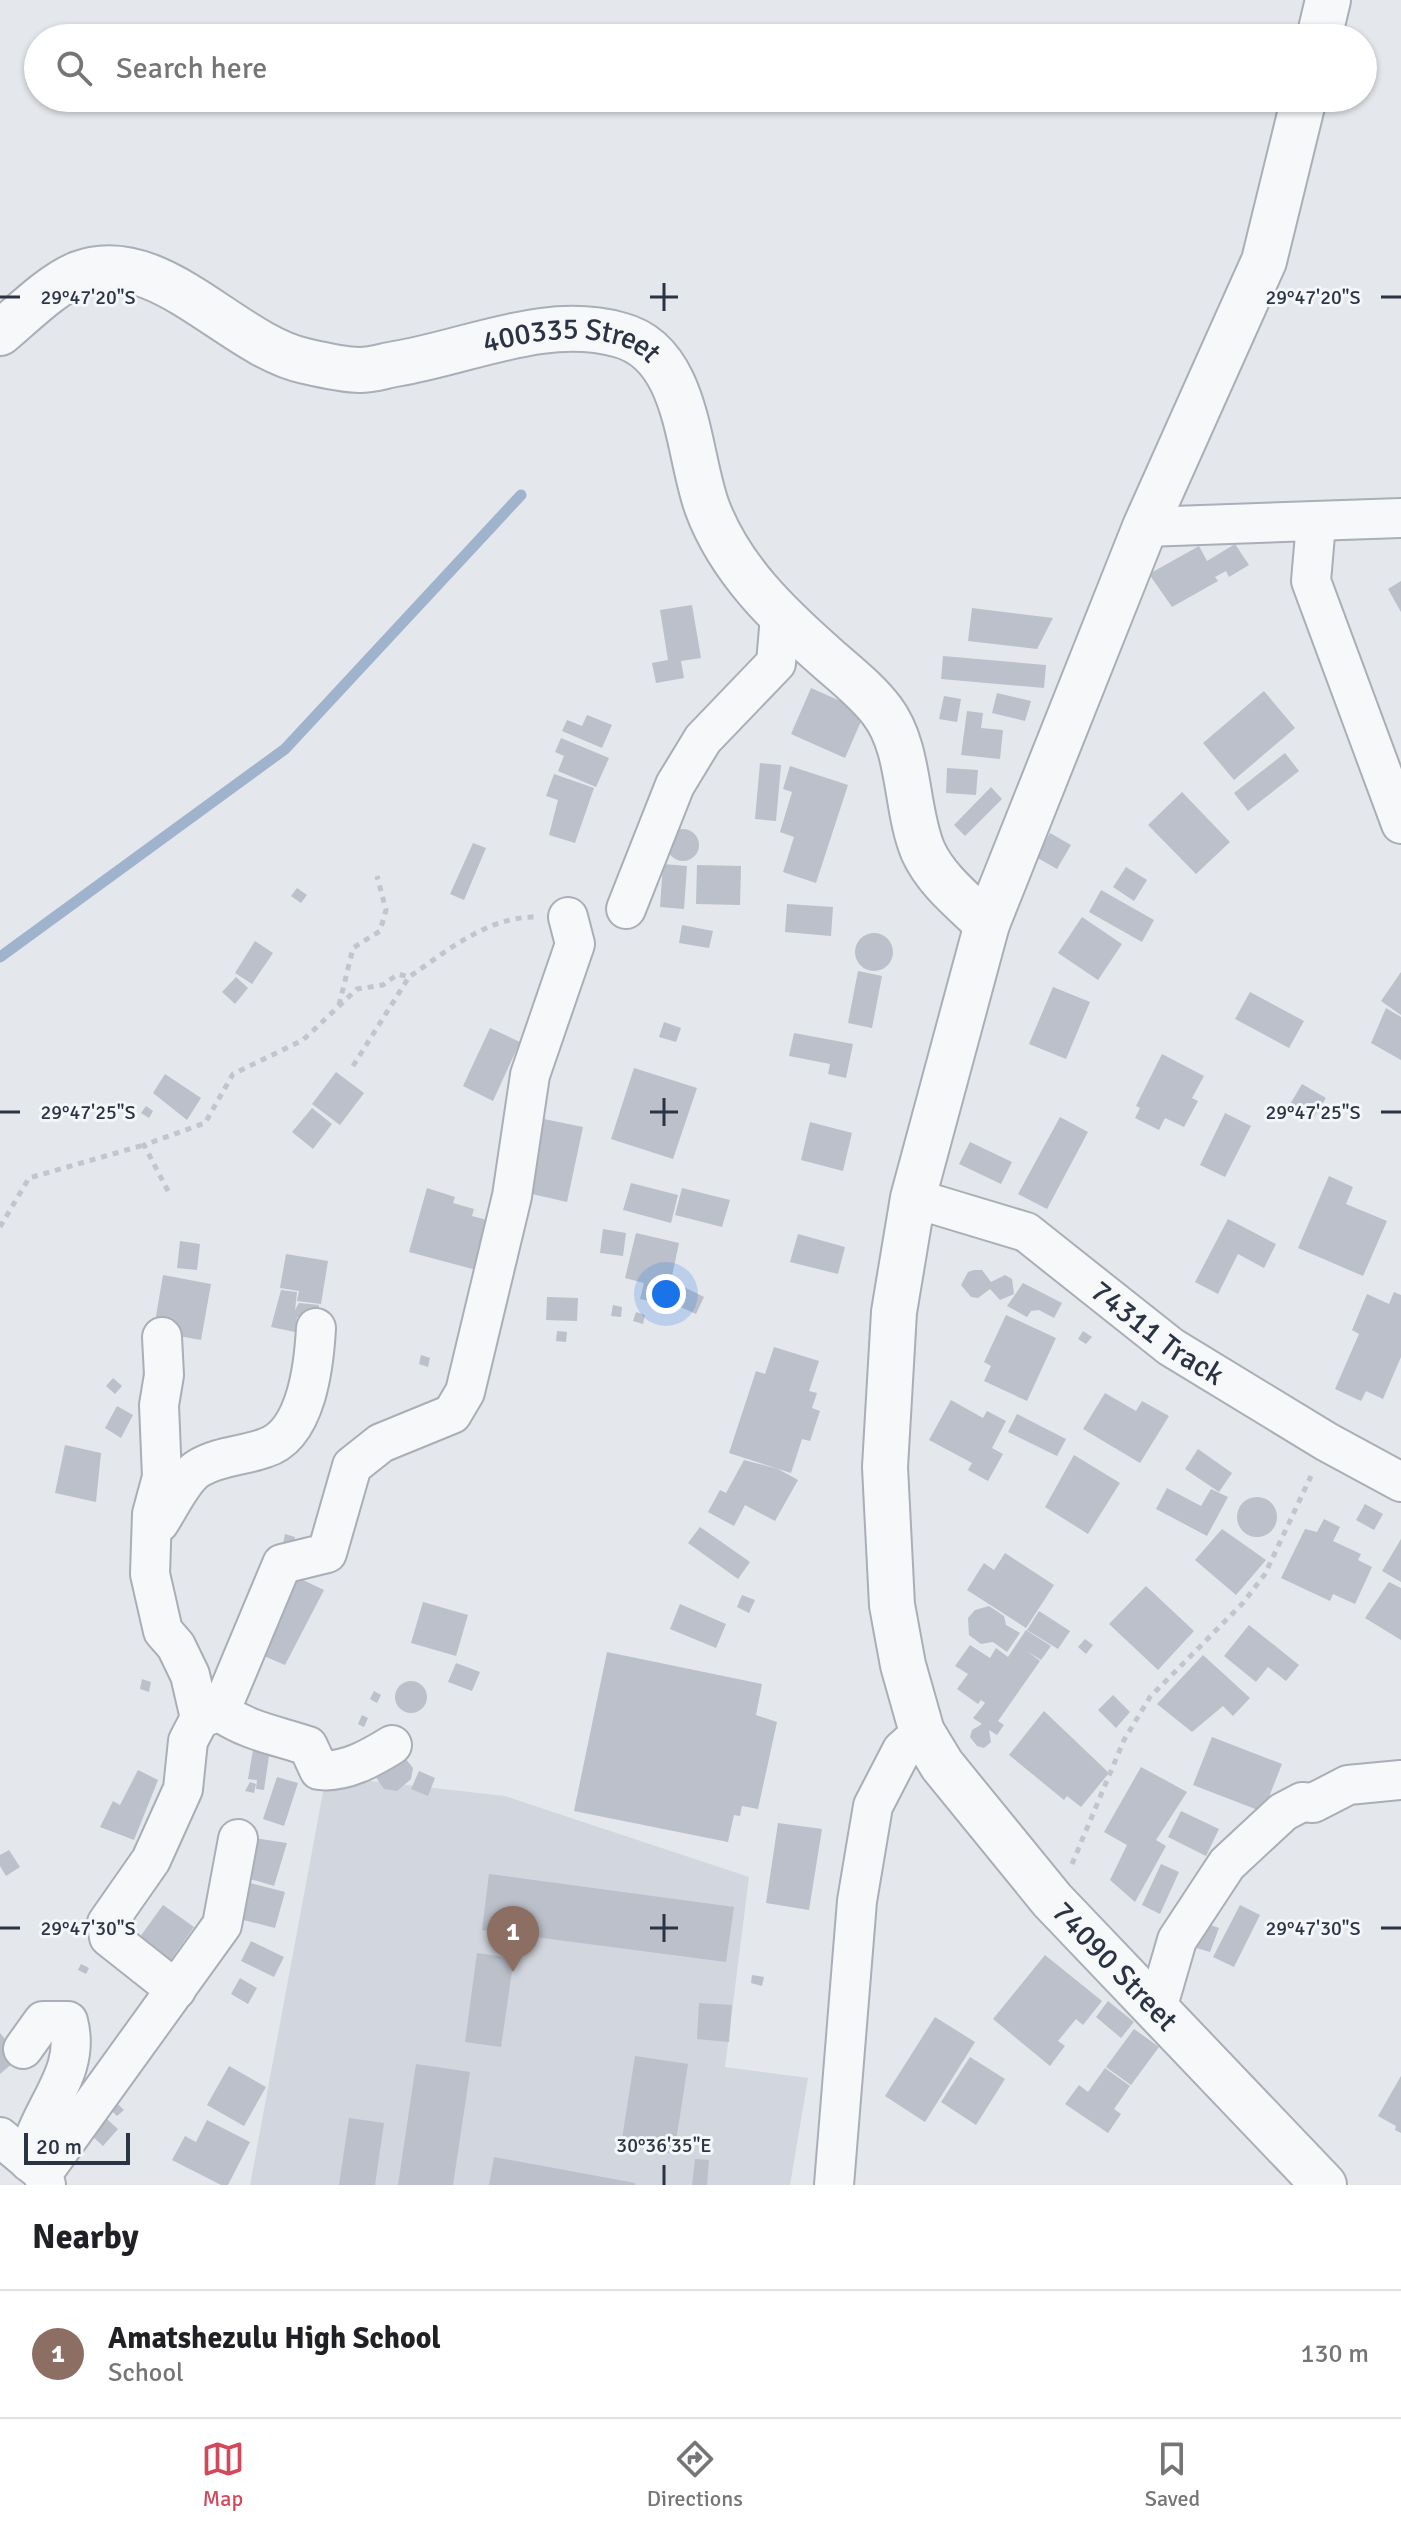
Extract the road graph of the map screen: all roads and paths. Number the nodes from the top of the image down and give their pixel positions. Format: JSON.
{"nodes":[{"id":1,"x":1328,"y":0,"type":"edge"},
{"id":2,"x":1322,"y":24,"type":"edge"},
{"id":3,"x":1301,"y":112,"type":"edge"},
{"id":4,"x":0,"y":333,"type":"edge"},
{"id":5,"x":1401,"y":518,"type":"edge"},
{"id":6,"x":1316,"y":523,"type":"junction"},
{"id":7,"x":1145,"y":527,"type":"junction"},
{"id":8,"x":780,"y":617,"type":"junction"},
{"id":9,"x":1401,"y":824,"type":"edge"},
{"id":10,"x":377,"y":876,"type":"dead end"},
{"id":11,"x":626,"y":909,"type":"dead end"},
{"id":12,"x":568,"y":917,"type":"joint"},
{"id":13,"x":987,"y":924,"type":"junction"},
{"id":14,"x":409,"y":977,"type":"junction"},
{"id":15,"x":339,"y":1006,"type":"junction"},
{"id":16,"x":353,"y":1066,"type":"dead end"},
{"id":17,"x":144,"y":1145,"type":"junction"},
{"id":18,"x":168,"y":1191,"type":"dead end"},
{"id":19,"x":913,"y":1198,"type":"junction"},
{"id":20,"x":0,"y":1227,"type":"edge"},
{"id":21,"x":316,"y":1328,"type":"dead end"},
{"id":22,"x":162,"y":1337,"type":"dead end"},
{"id":23,"x":161,"y":1415,"type":"junction"},
{"id":24,"x":1327,"y":1442,"type":"junction"},
{"id":25,"x":203,"y":1466,"type":"junction"},
{"id":26,"x":1401,"y":1482,"type":"edge"},
{"id":27,"x":151,"y":1535,"type":"junction"},
{"id":28,"x":210,"y":1715,"type":"junction"},
{"id":29,"x":922,"y":1732,"type":"junction"},
{"id":30,"x":392,"y":1745,"type":"dead end"},
{"id":31,"x":1401,"y":1780,"type":"edge"},
{"id":32,"x":238,"y":1839,"type":"dead end"},
{"id":33,"x":1052,"y":1900,"type":"junction"},
{"id":34,"x":176,"y":1990,"type":"junction"},
{"id":35,"x":1157,"y":2009,"type":"junction"},
{"id":36,"x":23,"y":2049,"type":"dead end"},
{"id":37,"x":0,"y":2137,"type":"edge"},
{"id":38,"x":40,"y":2173,"type":"edge"},
{"id":39,"x":834,"y":2185,"type":"edge"},
{"id":40,"x":1324,"y":2185,"type":"edge"}],
"edges":[{"from":1,"to":2,"type":"street"},
{"from":3,"to":7,"type":"street","name":"74090 Street"},
{"from":4,"to":8,"type":"street","name":"400335 Street"},
{"from":5,"to":6,"type":"street"},
{"from":6,"to":7,"type":"street"},
{"from":6,"to":9,"type":"street"},
{"from":7,"to":13,"type":"street","name":"74090 Street"},
{"from":8,"to":11,"type":"street"},
{"from":8,"to":13,"type":"street","name":"400335 Street"},
{"from":10,"to":15,"type":"path"},
{"from":12,"to":14,"type":"path"},
{"from":12,"to":28,"type":"street"},
{"from":13,"to":19,"type":"street","name":"74090 Street"},
{"from":14,"to":15,"type":"path"},
{"from":14,"to":16,"type":"path"},
{"from":15,"to":17,"type":"path"},
{"from":17,"to":18,"type":"path"},
{"from":17,"to":20,"type":"path"},
{"from":19,"to":24,"type":"street","name":"74311 Track"},
{"from":19,"to":29,"type":"street","name":"74090 Street"},
{"from":21,"to":25,"type":"street"},
{"from":22,"to":23,"type":"street"},
{"from":23,"to":25,"type":"street"},
{"from":23,"to":27,"type":"street"},
{"from":24,"to":26,"type":"street","name":"74311 Track"},
{"from":24,"to":33,"type":"path"},
{"from":25,"to":27,"type":"street"},
{"from":27,"to":28,"type":"street"},
{"from":28,"to":30,"type":"street"},
{"from":28,"to":34,"type":"street"},
{"from":29,"to":33,"type":"street","name":"74090 Street"},
{"from":29,"to":39,"type":"street"},
{"from":31,"to":35,"type":"street"},
{"from":32,"to":34,"type":"street"},
{"from":33,"to":35,"type":"street","name":"74090 Street"},
{"from":34,"to":38,"type":"street"},
{"from":35,"to":40,"type":"street","name":"74090 Street"},
{"from":36,"to":38,"type":"street"},
{"from":37,"to":38,"type":"street"}]}
